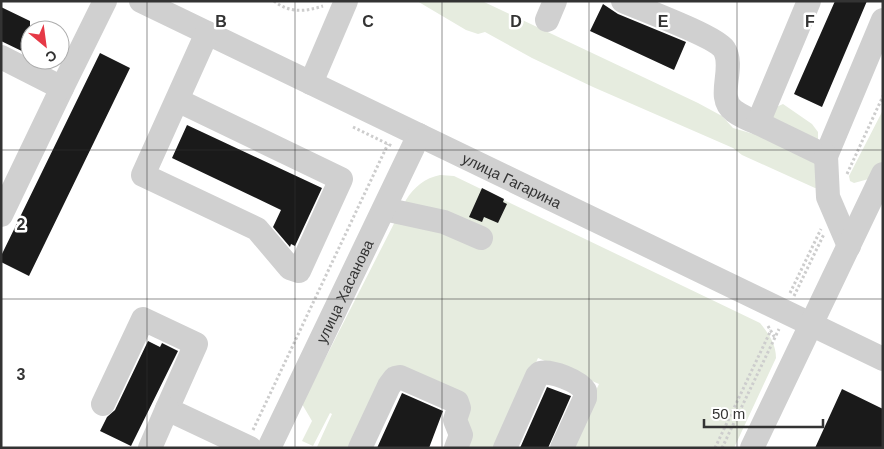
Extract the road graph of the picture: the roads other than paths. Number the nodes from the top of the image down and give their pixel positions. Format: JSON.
{"nodes":[{"id":1,"x":105,"y":1,"type":"edge"},
{"id":2,"x":141,"y":1,"type":"edge"},
{"id":3,"x":622,"y":1,"type":"edge"},
{"id":4,"x":809,"y":1,"type":"edge"},
{"id":5,"x":338,"y":2,"type":"edge"},
{"id":6,"x":883,"y":20,"type":"edge"},
{"id":7,"x":207,"y":33,"type":"junction"},
{"id":8,"x":1,"y":57,"type":"edge"},
{"id":9,"x":311,"y":83,"type":"junction"},
{"id":10,"x":62,"y":88,"type":"junction"},
{"id":11,"x":177,"y":100,"type":"junction"},
{"id":12,"x":758,"y":124,"type":"junction"},
{"id":13,"x":419,"y":135,"type":"junction"},
{"id":14,"x":826,"y":156,"type":"junction"},
{"id":15,"x":883,"y":174,"type":"edge"},
{"id":16,"x":876,"y":203,"type":"edge"},
{"id":17,"x":384,"y":209,"type":"junction"},
{"id":18,"x":1,"y":215,"type":"edge"},
{"id":19,"x":481,"y":238,"type":"dead end"},
{"id":20,"x":849,"y":246,"type":"junction"},
{"id":21,"x":810,"y":325,"type":"junction"},
{"id":22,"x":883,"y":359,"type":"edge"},
{"id":23,"x":103,"y":404,"type":"dead end"},
{"id":24,"x":167,"y":409,"type":"junction"},
{"id":25,"x":248,"y":447,"type":"edge"},
{"id":26,"x":150,"y":448,"type":"edge"},
{"id":27,"x":269,"y":448,"type":"edge"},
{"id":28,"x":360,"y":448,"type":"edge"},
{"id":29,"x":456,"y":448,"type":"edge"},
{"id":30,"x":505,"y":448,"type":"edge"},
{"id":31,"x":562,"y":448,"type":"edge"},
{"id":32,"x":752,"y":448,"type":"edge"}],
"edges":[{"from":1,"to":10,"type":"street"},
{"from":2,"to":7,"type":"street","name":"улица Гагарина"},
{"from":3,"to":12,"type":"street"},
{"from":4,"to":12,"type":"street"},
{"from":5,"to":9,"type":"street"},
{"from":6,"to":14,"type":"street"},
{"from":7,"to":9,"type":"street","name":"улица Гагарина"},
{"from":7,"to":11,"type":"street"},
{"from":8,"to":10,"type":"street"},
{"from":9,"to":13,"type":"street","name":"улица Гагарина"},
{"from":10,"to":18,"type":"street"},
{"from":11,"to":11,"type":"street"},
{"from":12,"to":14,"type":"street"},
{"from":13,"to":17,"type":"street","name":"улица Хасанова"},
{"from":13,"to":21,"type":"street","name":"улица Гагарина"},
{"from":14,"to":20,"type":"street"},
{"from":15,"to":16,"type":"street"},
{"from":16,"to":20,"type":"street"},
{"from":17,"to":19,"type":"street"},
{"from":17,"to":27,"type":"street","name":"улица Хасанова"},
{"from":20,"to":21,"type":"street"},
{"from":21,"to":22,"type":"street","name":"улица Гагарина"},
{"from":21,"to":32,"type":"street"},
{"from":23,"to":24,"type":"street"},
{"from":24,"to":25,"type":"street"},
{"from":24,"to":26,"type":"street"},
{"from":28,"to":29,"type":"street"},
{"from":30,"to":31,"type":"street"}]}
